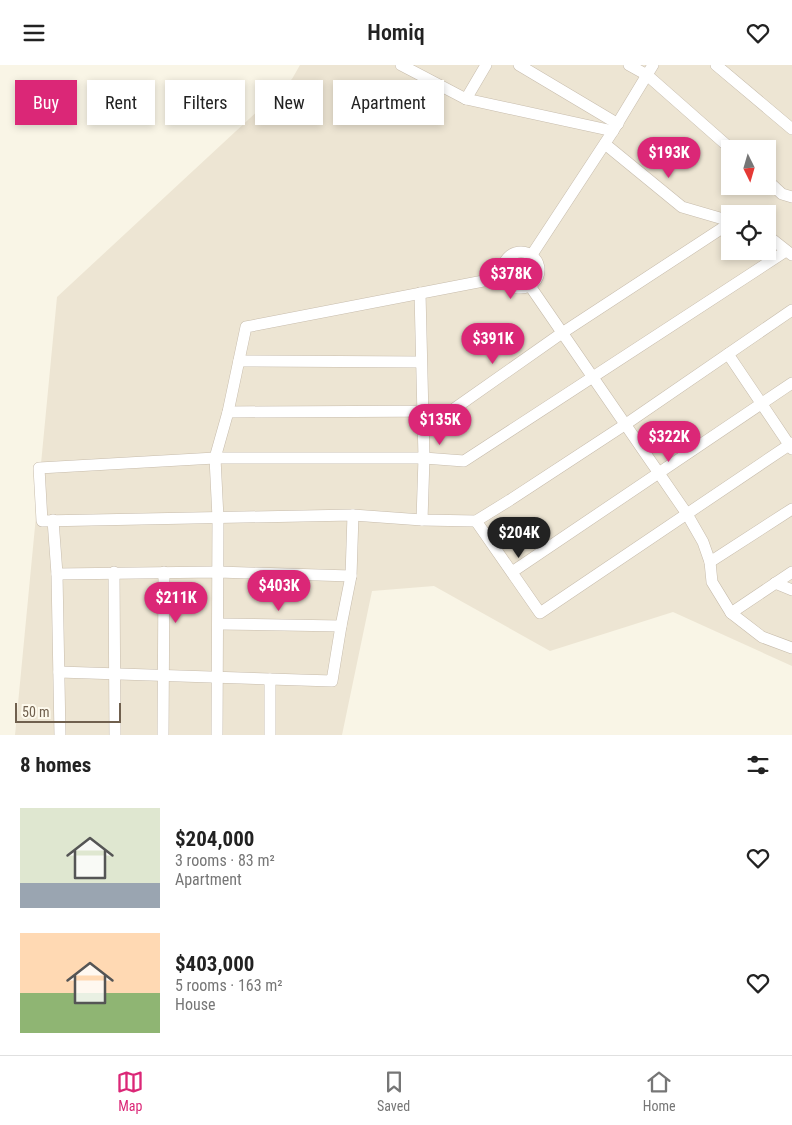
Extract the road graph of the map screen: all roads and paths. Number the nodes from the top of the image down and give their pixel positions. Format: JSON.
{"nodes":[{"id":1,"x":401,"y":65,"type":"edge"},
{"id":2,"x":486,"y":65,"type":"edge"},
{"id":3,"x":519,"y":65,"type":"edge"},
{"id":4,"x":629,"y":65,"type":"edge"},
{"id":5,"x":716,"y":65,"type":"edge"},
{"id":6,"x":650,"y":70,"type":"edge"},
{"id":7,"x":466,"y":99,"type":"junction"},
{"id":8,"x":616,"y":128,"type":"junction"},
{"id":9,"x":792,"y":129,"type":"edge"},
{"id":10,"x":722,"y":140,"type":"edge"},
{"id":11,"x":605,"y":144,"type":"junction"},
{"id":12,"x":776,"y":188,"type":"edge"},
{"id":13,"x":792,"y":197,"type":"edge"},
{"id":14,"x":721,"y":219,"type":"edge"},
{"id":15,"x":721,"y":228,"type":"edge"},
{"id":16,"x":776,"y":242,"type":"edge"},
{"id":17,"x":789,"y":253,"type":"edge"},
{"id":18,"x":531,"y":256,"type":"junction"},
{"id":19,"x":504,"y":277,"type":"junction"},
{"id":20,"x":530,"y":286,"type":"junction"},
{"id":21,"x":420,"y":293,"type":"junction"},
{"id":22,"x":792,"y":310,"type":"edge"},
{"id":23,"x":562,"y":333,"type":"junction"},
{"id":24,"x":728,"y":354,"type":"junction"},
{"id":25,"x":239,"y":361,"type":"junction"},
{"id":26,"x":421,"y":362,"type":"junction"},
{"id":27,"x":593,"y":377,"type":"junction"},
{"id":28,"x":792,"y":383,"type":"edge"},
{"id":29,"x":761,"y":404,"type":"junction"},
{"id":30,"x":422,"y":411,"type":"junction"},
{"id":31,"x":228,"y":412,"type":"junction"},
{"id":32,"x":626,"y":424,"type":"junction"},
{"id":33,"x":791,"y":446,"type":"edge"},
{"id":34,"x":215,"y":458,"type":"junction"},
{"id":35,"x":424,"y":458,"type":"junction"},
{"id":36,"x":659,"y":473,"type":"junction"},
{"id":37,"x":792,"y":509,"type":"edge"},
{"id":38,"x":687,"y":514,"type":"junction"},
{"id":39,"x":353,"y":515,"type":"junction"},
{"id":40,"x":218,"y":518,"type":"junction"},
{"id":41,"x":53,"y":520,"type":"junction"},
{"id":42,"x":422,"y":520,"type":"junction"},
{"id":43,"x":476,"y":521,"type":"junction"},
{"id":44,"x":710,"y":562,"type":"junction"},
{"id":45,"x":164,"y":572,"type":"junction"},
{"id":46,"x":218,"y":572,"type":"junction"},
{"id":47,"x":512,"y":572,"type":"junction"},
{"id":48,"x":792,"y":572,"type":"edge"},
{"id":49,"x":114,"y":573,"type":"junction"},
{"id":50,"x":57,"y":574,"type":"junction"},
{"id":51,"x":351,"y":576,"type":"junction"},
{"id":52,"x":775,"y":583,"type":"junction"},
{"id":53,"x":792,"y":590,"type":"edge"},
{"id":54,"x":731,"y":613,"type":"junction"},
{"id":55,"x":218,"y":624,"type":"junction"},
{"id":56,"x":340,"y":626,"type":"junction"},
{"id":57,"x":792,"y":648,"type":"edge"},
{"id":58,"x":59,"y":671,"type":"junction"},
{"id":59,"x":115,"y":674,"type":"junction"},
{"id":60,"x":162,"y":675,"type":"junction"},
{"id":61,"x":217,"y":677,"type":"junction"},
{"id":62,"x":270,"y":679,"type":"junction"},
{"id":63,"x":60,"y":735,"type":"edge"},
{"id":64,"x":115,"y":735,"type":"edge"},
{"id":65,"x":163,"y":735,"type":"edge"},
{"id":66,"x":217,"y":735,"type":"edge"},
{"id":67,"x":270,"y":735,"type":"edge"}],
"edges":[{"from":1,"to":7,"type":"street"},
{"from":2,"to":7,"type":"street"},
{"from":3,"to":8,"type":"street"},
{"from":4,"to":6,"type":"street"},
{"from":5,"to":9,"type":"street"},
{"from":6,"to":8,"type":"street"},
{"from":6,"to":10,"type":"street"},
{"from":7,"to":8,"type":"street"},
{"from":8,"to":11,"type":"street"},
{"from":11,"to":14,"type":"street"},
{"from":11,"to":18,"type":"street"},
{"from":12,"to":13,"type":"street"},
{"from":15,"to":23,"type":"street"},
{"from":16,"to":17,"type":"street"},
{"from":17,"to":27,"type":"street"},
{"from":18,"to":19,"type":"street"},
{"from":18,"to":20,"type":"street"},
{"from":19,"to":20,"type":"street"},
{"from":19,"to":21,"type":"street"},
{"from":20,"to":23,"type":"street"},
{"from":21,"to":25,"type":"street"},
{"from":21,"to":26,"type":"street"},
{"from":22,"to":24,"type":"street"},
{"from":23,"to":27,"type":"street"},
{"from":23,"to":30,"type":"street"},
{"from":24,"to":29,"type":"street"},
{"from":24,"to":32,"type":"street"},
{"from":25,"to":26,"type":"street"},
{"from":25,"to":31,"type":"street"},
{"from":26,"to":30,"type":"street"},
{"from":27,"to":32,"type":"street"},
{"from":27,"to":35,"type":"street"},
{"from":28,"to":29,"type":"street"},
{"from":29,"to":33,"type":"street"},
{"from":29,"to":36,"type":"street"},
{"from":30,"to":31,"type":"street"},
{"from":30,"to":35,"type":"street"},
{"from":31,"to":34,"type":"street"},
{"from":32,"to":36,"type":"street"},
{"from":32,"to":43,"type":"street"},
{"from":33,"to":38,"type":"street"},
{"from":34,"to":35,"type":"street"},
{"from":34,"to":40,"type":"street"},
{"from":34,"to":41,"type":"street"},
{"from":35,"to":42,"type":"street"},
{"from":36,"to":38,"type":"street"},
{"from":36,"to":47,"type":"street"},
{"from":37,"to":44,"type":"street"},
{"from":38,"to":44,"type":"street"},
{"from":38,"to":47,"type":"street"},
{"from":39,"to":40,"type":"street"},
{"from":39,"to":42,"type":"street"},
{"from":39,"to":51,"type":"street"},
{"from":40,"to":41,"type":"street"},
{"from":40,"to":46,"type":"street"},
{"from":41,"to":50,"type":"street"},
{"from":42,"to":43,"type":"street"},
{"from":43,"to":47,"type":"street"},
{"from":44,"to":54,"type":"street"},
{"from":45,"to":46,"type":"street"},
{"from":45,"to":49,"type":"street"},
{"from":45,"to":60,"type":"street"},
{"from":46,"to":51,"type":"street"},
{"from":46,"to":55,"type":"street"},
{"from":48,"to":52,"type":"street"},
{"from":49,"to":50,"type":"street"},
{"from":49,"to":59,"type":"street"},
{"from":50,"to":58,"type":"street"},
{"from":51,"to":56,"type":"street"},
{"from":52,"to":53,"type":"street"},
{"from":52,"to":54,"type":"street"},
{"from":54,"to":57,"type":"street"},
{"from":55,"to":56,"type":"street"},
{"from":55,"to":61,"type":"street"},
{"from":56,"to":62,"type":"street"},
{"from":58,"to":59,"type":"street"},
{"from":58,"to":63,"type":"street"},
{"from":59,"to":60,"type":"street"},
{"from":59,"to":64,"type":"street"},
{"from":60,"to":61,"type":"street"},
{"from":60,"to":65,"type":"street"},
{"from":61,"to":62,"type":"street"},
{"from":61,"to":66,"type":"street"},
{"from":62,"to":67,"type":"street"}]}
